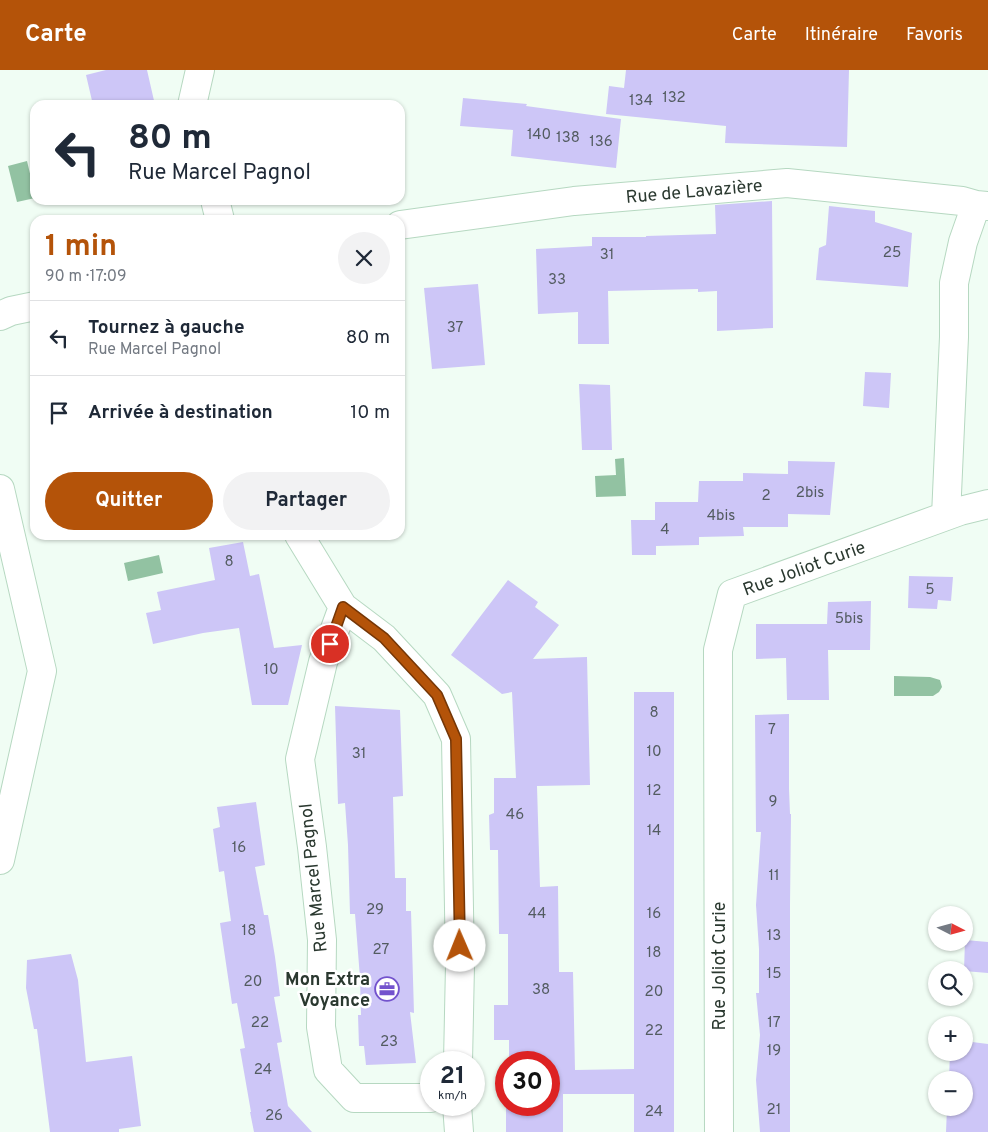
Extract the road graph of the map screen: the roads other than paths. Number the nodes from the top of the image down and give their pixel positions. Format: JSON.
{"nodes":[{"id":1,"x":184,"y":70,"type":"edge"},
{"id":2,"x":200,"y":70,"type":"edge"},
{"id":3,"x":191,"y":100,"type":"edge"},
{"id":4,"x":193,"y":100,"type":"edge"},
{"id":5,"x":982,"y":205,"type":"edge"},
{"id":6,"x":405,"y":224,"type":"edge"},
{"id":7,"x":30,"y":307,"type":"edge"},
{"id":8,"x":0,"y":316,"type":"edge"},
{"id":9,"x":0,"y":490,"type":"edge"},
{"id":10,"x":988,"y":504,"type":"edge"},
{"id":11,"x":946,"y":516,"type":"junction"},
{"id":12,"x":302,"y":540,"type":"edge"},
{"id":13,"x":343,"y":607,"type":"junction"},
{"id":14,"x":0,"y":860,"type":"edge"},
{"id":15,"x":458,"y":1051,"type":"edge"},
{"id":16,"x":420,"y":1098,"type":"edge"},
{"id":17,"x":458,"y":1116,"type":"edge"},
{"id":18,"x":459,"y":1132,"type":"edge"},
{"id":19,"x":719,"y":1132,"type":"edge"}],
"edges":[{"from":1,"to":3,"type":"street"},
{"from":2,"to":4,"type":"street"},
{"from":5,"to":6,"type":"street","name":"Rue de Lavazière"},
{"from":5,"to":11,"type":"street"},
{"from":7,"to":8,"type":"street"},
{"from":9,"to":14,"type":"street"},
{"from":10,"to":11,"type":"street"},
{"from":11,"to":19,"type":"street","name":"Rue Joliot Curie"},
{"from":12,"to":13,"type":"street"},
{"from":13,"to":15,"type":"street"},
{"from":13,"to":16,"type":"street","name":"Rue Marcel Pagnol"},
{"from":17,"to":18,"type":"street"}]}
